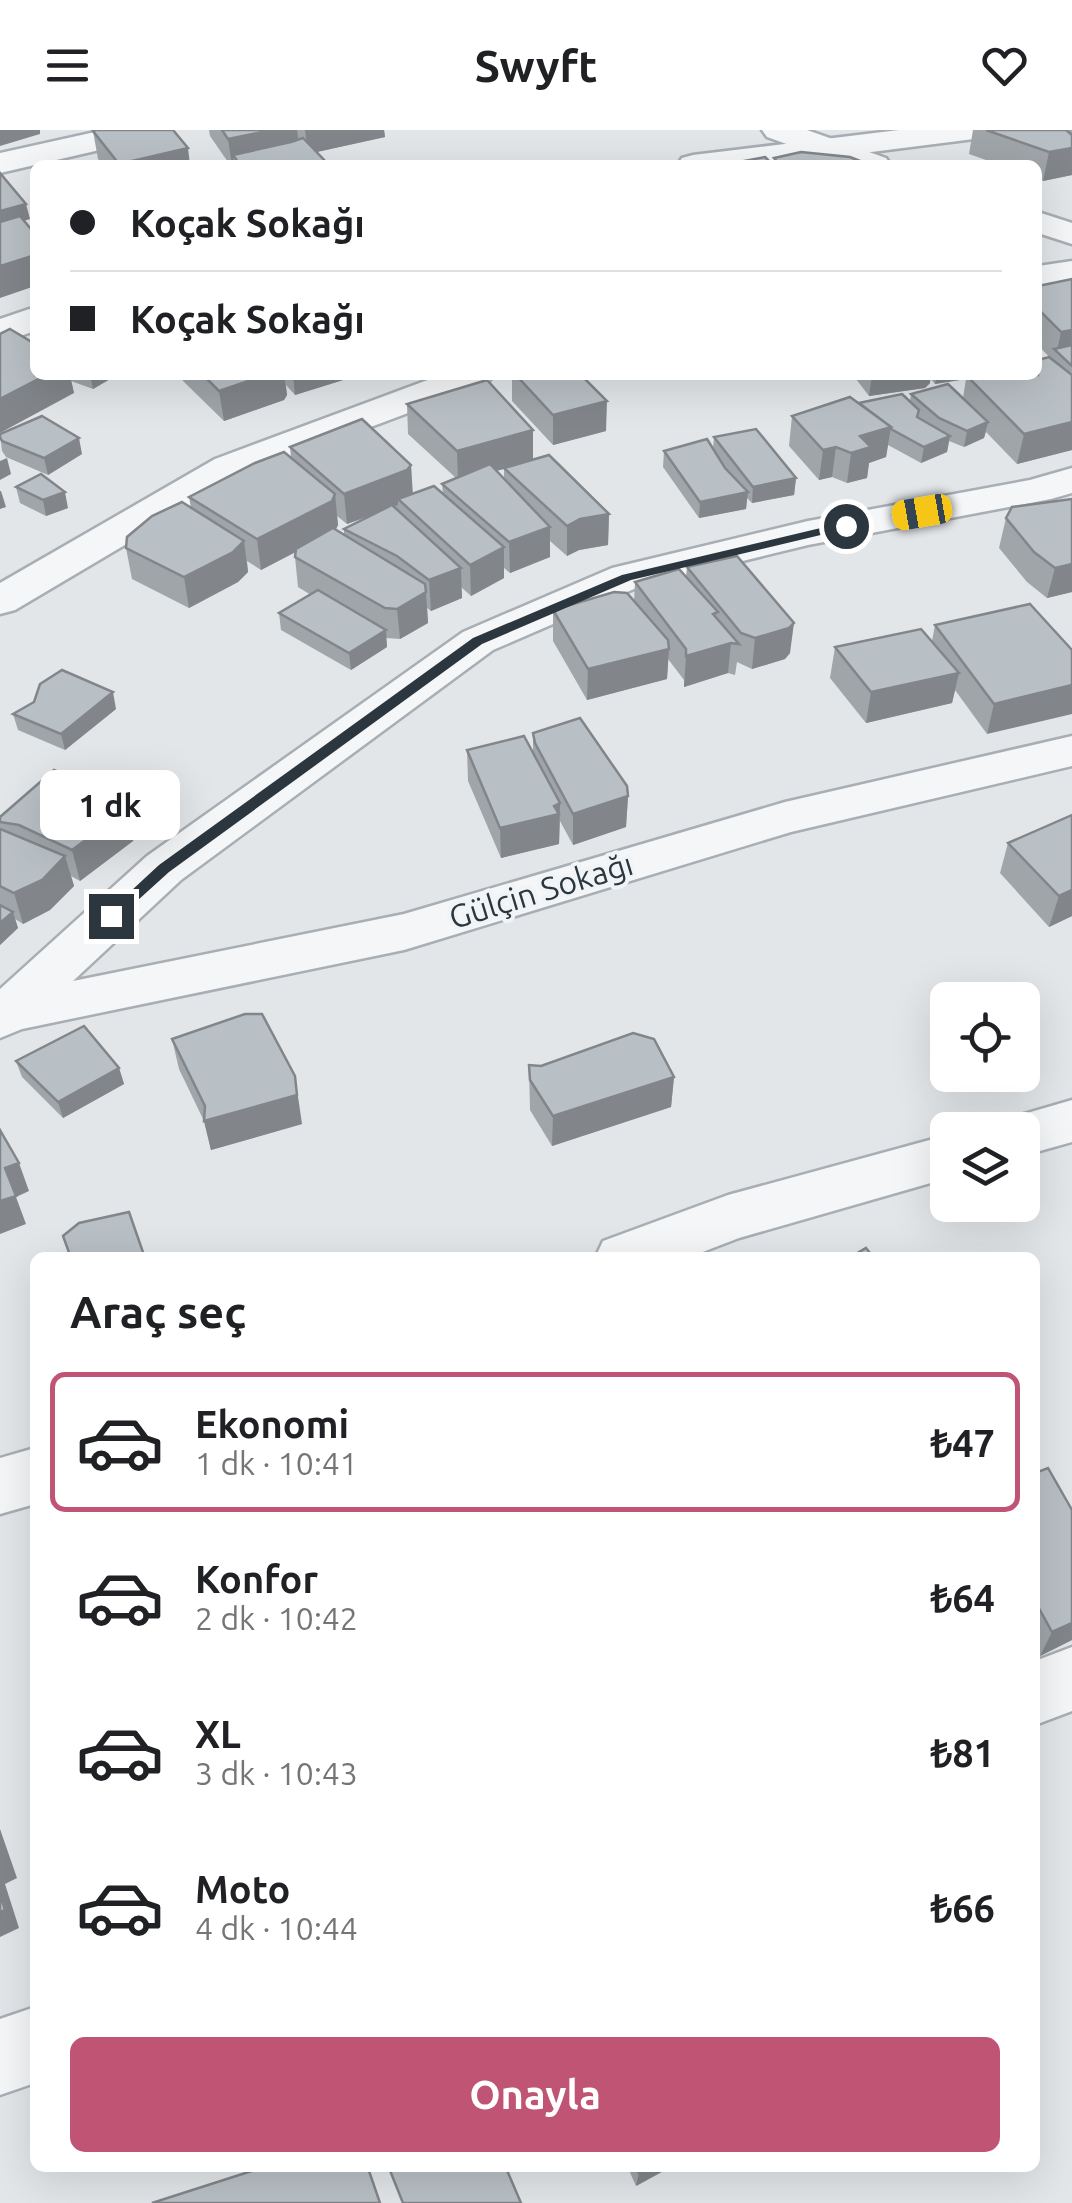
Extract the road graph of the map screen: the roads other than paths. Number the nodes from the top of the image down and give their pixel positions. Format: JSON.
{"nodes":[{"id":1,"x":145,"y":130,"type":"edge"},
{"id":2,"x":778,"y":130,"type":"edge"},
{"id":3,"x":974,"y":130,"type":"edge"},
{"id":4,"x":830,"y":149,"type":"junction"},
{"id":5,"x":86,"y":155,"type":"edge"},
{"id":6,"x":30,"y":160,"type":"edge"},
{"id":7,"x":32,"y":160,"type":"edge"},
{"id":8,"x":736,"y":160,"type":"edge"},
{"id":9,"x":861,"y":160,"type":"edge"},
{"id":10,"x":0,"y":163,"type":"edge"},
{"id":11,"x":1042,"y":223,"type":"edge"},
{"id":12,"x":1072,"y":234,"type":"edge"},
{"id":13,"x":1072,"y":271,"type":"edge"},
{"id":14,"x":1042,"y":275,"type":"edge"},
{"id":15,"x":30,"y":320,"type":"edge"},
{"id":16,"x":0,"y":332,"type":"edge"},
{"id":17,"x":462,"y":380,"type":"edge"},
{"id":18,"x":1072,"y":480,"type":"edge"},
{"id":19,"x":0,"y":601,"type":"edge"},
{"id":20,"x":1072,"y":750,"type":"edge"},
{"id":21,"x":2,"y":1016,"type":"edge"},
{"id":22,"x":1072,"y":1120,"type":"edge"},
{"id":23,"x":1040,"y":1130,"type":"edge"},
{"id":24,"x":930,"y":1161,"type":"edge"},
{"id":25,"x":639,"y":1252,"type":"edge"},
{"id":26,"x":30,"y":1477,"type":"edge"},
{"id":27,"x":0,"y":1486,"type":"edge"},
{"id":28,"x":1072,"y":1679,"type":"edge"},
{"id":29,"x":1040,"y":1691,"type":"edge"},
{"id":30,"x":30,"y":2048,"type":"edge"},
{"id":31,"x":0,"y":2058,"type":"edge"}],
"edges":[{"from":1,"to":5,"type":"street"},
{"from":2,"to":4,"type":"street"},
{"from":3,"to":4,"type":"street"},
{"from":4,"to":8,"type":"street"},
{"from":4,"to":9,"type":"street"},
{"from":5,"to":7,"type":"street"},
{"from":6,"to":10,"type":"street"},
{"from":11,"to":12,"type":"street"},
{"from":13,"to":14,"type":"street"},
{"from":15,"to":16,"type":"street"},
{"from":17,"to":19,"type":"street"},
{"from":18,"to":21,"type":"street"},
{"from":20,"to":21,"type":"street","name":"Gülçin Sokağı"},
{"from":22,"to":23,"type":"street"},
{"from":24,"to":25,"type":"street"},
{"from":26,"to":27,"type":"street"},
{"from":28,"to":29,"type":"street"},
{"from":30,"to":31,"type":"street"}]}
